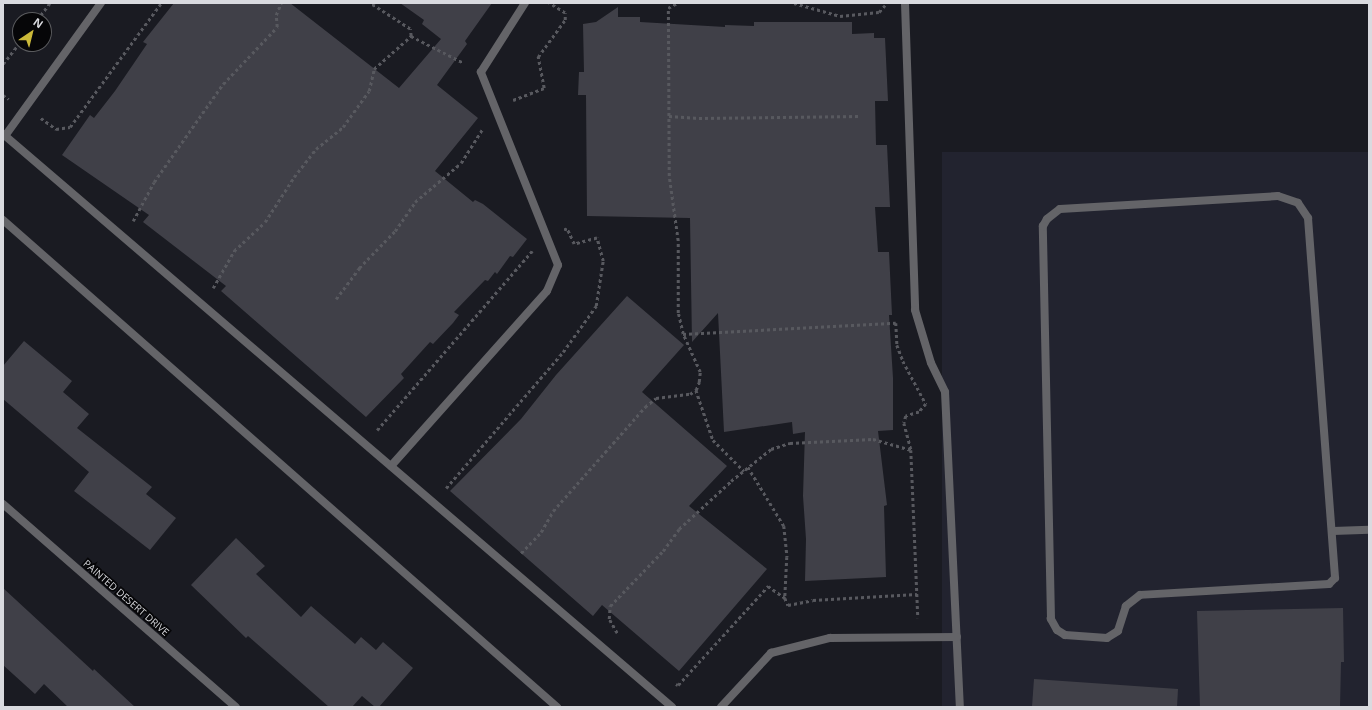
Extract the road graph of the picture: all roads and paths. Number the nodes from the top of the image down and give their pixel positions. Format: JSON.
{"nodes":[{"id":1,"x":50,"y":3,"type":"edge"},
{"id":2,"x":101,"y":3,"type":"edge"},
{"id":3,"x":161,"y":3,"type":"edge"},
{"id":4,"x":281,"y":3,"type":"edge"},
{"id":5,"x":370,"y":3,"type":"edge"},
{"id":6,"x":524,"y":3,"type":"edge"},
{"id":7,"x":549,"y":3,"type":"edge"},
{"id":8,"x":677,"y":3,"type":"edge"},
{"id":9,"x":794,"y":3,"type":"edge"},
{"id":10,"x":887,"y":3,"type":"edge"},
{"id":11,"x":905,"y":3,"type":"edge"},
{"id":12,"x":43,"y":12,"type":"edge"},
{"id":13,"x":411,"y":36,"type":"junction"},
{"id":14,"x":12,"y":52,"type":"edge"},
{"id":15,"x":3,"y":64,"type":"edge"},
{"id":16,"x":481,"y":72,"type":"junction"},
{"id":17,"x":26,"y":108,"type":"junction"},
{"id":18,"x":498,"y":115,"type":"junction"},
{"id":19,"x":669,"y":116,"type":"junction"},
{"id":20,"x":861,"y":116,"type":"dead end"},
{"id":21,"x":4,"y":135,"type":"edge"},
{"id":22,"x":3,"y":220,"type":"edge"},
{"id":23,"x":122,"y":236,"type":"junction"},
{"id":24,"x":547,"y":239,"type":"junction"},
{"id":25,"x":336,"y":299,"type":"dead end"},
{"id":26,"x":202,"y":305,"type":"junction"},
{"id":27,"x":683,"y":334,"type":"junction"},
{"id":28,"x":696,"y":390,"type":"junction"},
{"id":29,"x":365,"y":444,"type":"junction"},
{"id":30,"x":912,"y":450,"type":"junction"},
{"id":31,"x":391,"y":466,"type":"junction"},
{"id":32,"x":748,"y":467,"type":"junction"},
{"id":33,"x":744,"y":471,"type":"junction"},
{"id":34,"x":433,"y":502,"type":"junction"},
{"id":35,"x":3,"y":504,"type":"edge"},
{"id":36,"x":1333,"y":530,"type":"junction"},
{"id":37,"x":1369,"y":530,"type":"edge"},
{"id":38,"x":508,"y":567,"type":"junction"},
{"id":39,"x":917,"y":594,"type":"junction"},
{"id":40,"x":786,"y":598,"type":"junction"},
{"id":41,"x":618,"y":634,"type":"dead end"},
{"id":42,"x":957,"y":637,"type":"junction"},
{"id":43,"x":918,"y":638,"type":"junction"},
{"id":44,"x":658,"y":694,"type":"junction"},
{"id":45,"x":236,"y":707,"type":"edge"},
{"id":46,"x":557,"y":707,"type":"edge"},
{"id":47,"x":672,"y":707,"type":"edge"},
{"id":48,"x":721,"y":707,"type":"edge"},
{"id":49,"x":960,"y":707,"type":"edge"}],
"edges":[{"from":1,"to":12,"type":"path"},
{"from":2,"to":17,"type":"street"},
{"from":3,"to":17,"type":"path"},
{"from":4,"to":23,"type":"path"},
{"from":5,"to":13,"type":"path"},
{"from":6,"to":16,"type":"street"},
{"from":7,"to":18,"type":"path"},
{"from":8,"to":19,"type":"path"},
{"from":9,"to":10,"type":"path"},
{"from":11,"to":42,"type":"street"},
{"from":13,"to":16,"type":"path"},
{"from":13,"to":26,"type":"path"},
{"from":14,"to":15,"type":"path"},
{"from":16,"to":18,"type":"street"},
{"from":17,"to":21,"type":"street"},
{"from":18,"to":24,"type":"street"},
{"from":18,"to":25,"type":"path"},
{"from":19,"to":20,"type":"path"},
{"from":19,"to":27,"type":"path"},
{"from":21,"to":23,"type":"street"},
{"from":22,"to":46,"type":"street"},
{"from":23,"to":26,"type":"street"},
{"from":24,"to":29,"type":"path"},
{"from":24,"to":31,"type":"street"},
{"from":24,"to":34,"type":"path"},
{"from":26,"to":29,"type":"street"},
{"from":27,"to":28,"type":"path"},
{"from":27,"to":30,"type":"path"},
{"from":28,"to":33,"type":"path"},
{"from":28,"to":38,"type":"path"},
{"from":29,"to":31,"type":"street"},
{"from":30,"to":32,"type":"path"},
{"from":30,"to":39,"type":"path"},
{"from":31,"to":34,"type":"street"},
{"from":32,"to":33,"type":"path"},
{"from":32,"to":40,"type":"path"},
{"from":33,"to":41,"type":"path"},
{"from":34,"to":38,"type":"street"},
{"from":35,"to":45,"type":"street","name":"PAINTED DESERT DRIVE"},
{"from":36,"to":36,"type":"street"},
{"from":36,"to":37,"type":"street"},
{"from":38,"to":44,"type":"street"},
{"from":39,"to":40,"type":"path"},
{"from":39,"to":43,"type":"path"},
{"from":40,"to":44,"type":"path"},
{"from":42,"to":43,"type":"street"},
{"from":42,"to":49,"type":"street"},
{"from":43,"to":48,"type":"street"},
{"from":44,"to":47,"type":"street"}]}
